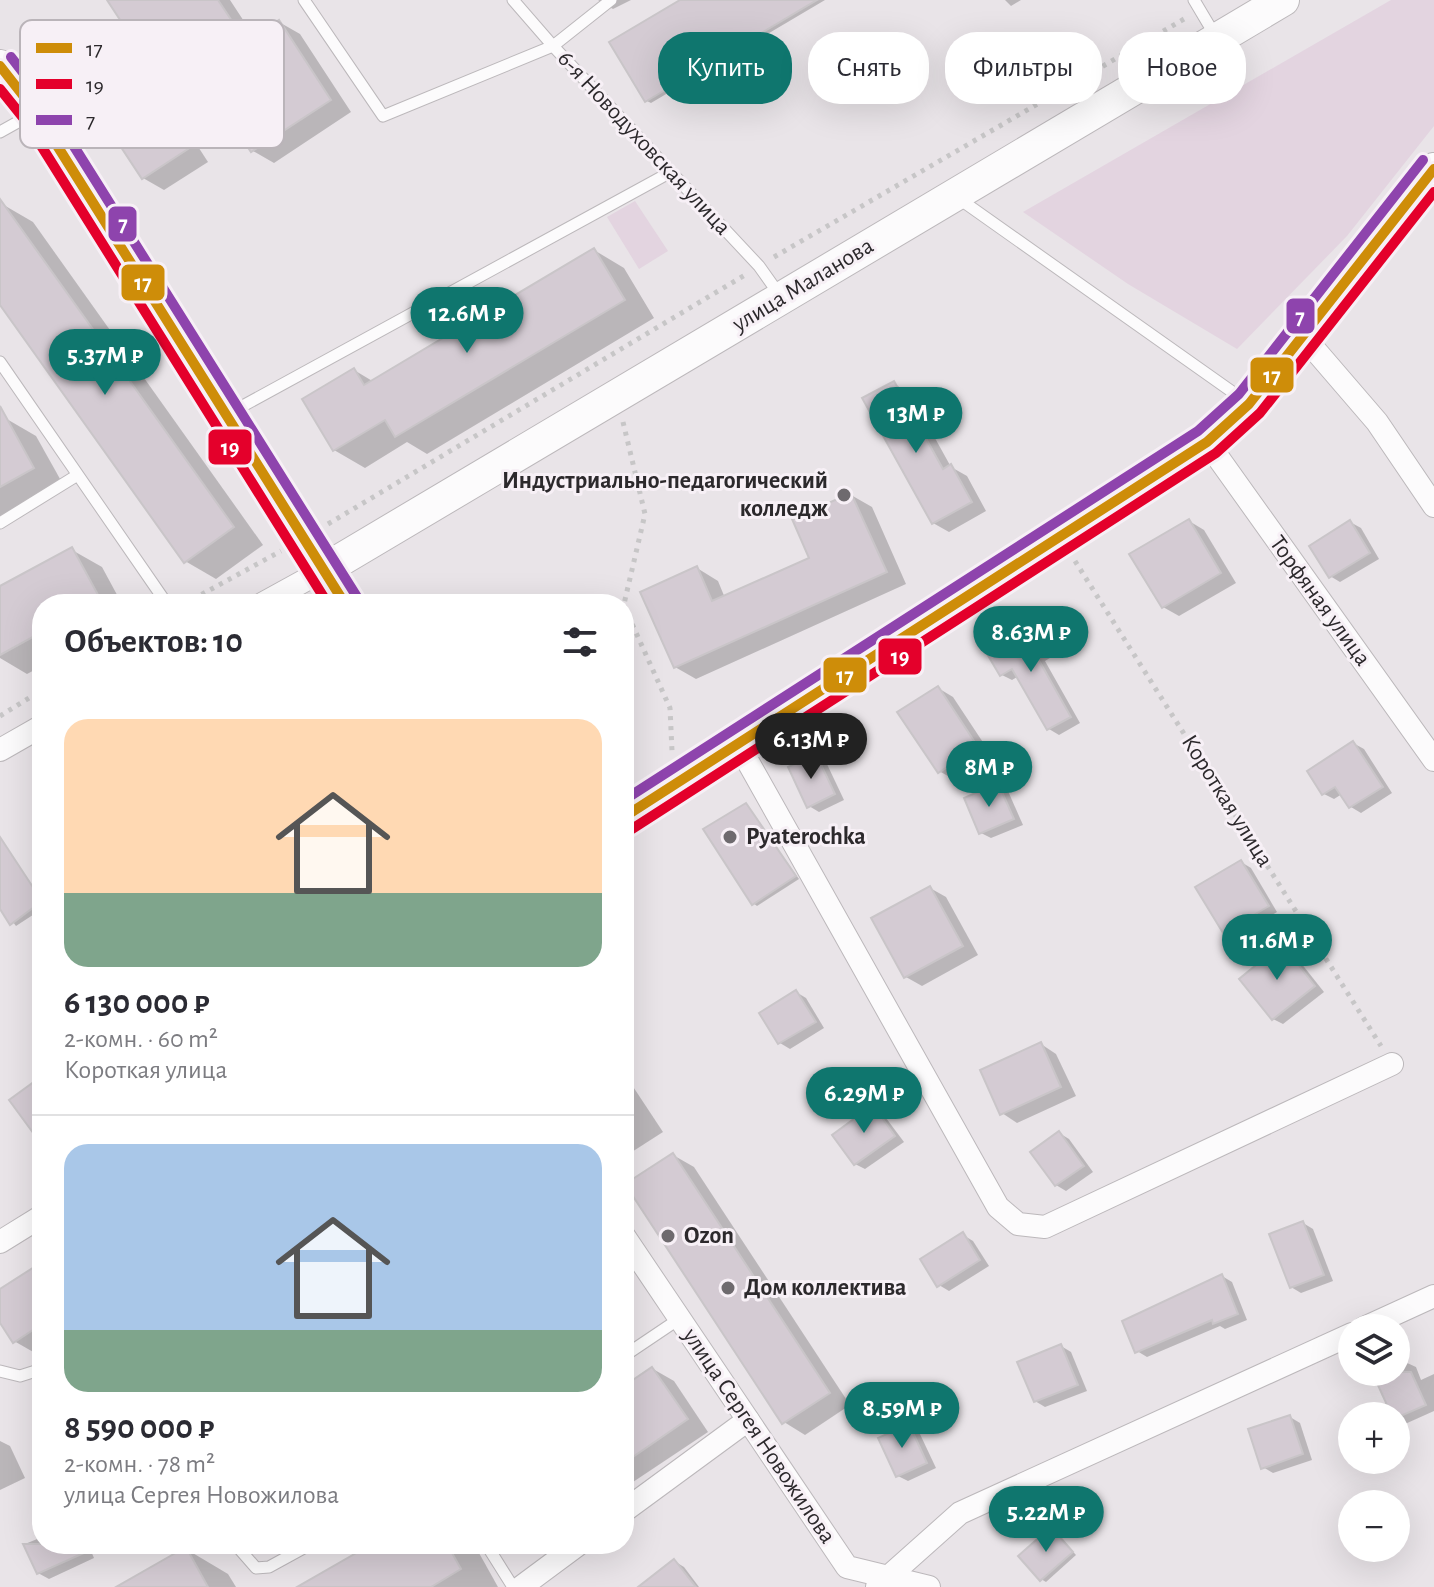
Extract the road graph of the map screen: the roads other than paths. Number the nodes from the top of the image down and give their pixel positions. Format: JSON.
{"nodes":[{"id":1,"x":304,"y":0,"type":"edge"},
{"id":2,"x":513,"y":0,"type":"edge"},
{"id":3,"x":611,"y":0,"type":"edge"},
{"id":4,"x":1194,"y":0,"type":"edge"},
{"id":5,"x":1283,"y":0,"type":"edge"},
{"id":6,"x":1213,"y":32,"type":"edge"},
{"id":7,"x":1229,"y":32,"type":"edge"},
{"id":8,"x":553,"y":46,"type":"junction"},
{"id":9,"x":0,"y":66,"type":"edge"},
{"id":10,"x":20,"y":92,"type":"edge"},
{"id":11,"x":1118,"y":98,"type":"edge"},
{"id":12,"x":20,"y":121,"type":"edge"},
{"id":13,"x":0,"y":132,"type":"edge"},
{"id":14,"x":58,"y":148,"type":"edge"},
{"id":15,"x":1434,"y":169,"type":"edge"},
{"id":16,"x":669,"y":173,"type":"junction"},
{"id":17,"x":954,"y":195,"type":"junction"},
{"id":18,"x":782,"y":298,"type":"junction"},
{"id":19,"x":1303,"y":336,"type":"junction"},
{"id":20,"x":1,"y":366,"type":"edge"},
{"id":21,"x":1249,"y":404,"type":"junction"},
{"id":22,"x":224,"y":416,"type":"junction"},
{"id":23,"x":1207,"y":442,"type":"junction"},
{"id":24,"x":76,"y":476,"type":"junction"},
{"id":25,"x":1434,"y":506,"type":"edge"},
{"id":26,"x":0,"y":523,"type":"edge"},
{"id":27,"x":322,"y":571,"type":"junction"},
{"id":28,"x":160,"y":594,"type":"edge"},
{"id":29,"x":280,"y":594,"type":"edge"},
{"id":30,"x":338,"y":594,"type":"edge"},
{"id":31,"x":32,"y":731,"type":"edge"},
{"id":32,"x":738,"y":744,"type":"junction"},
{"id":33,"x":1,"y":746,"type":"edge"},
{"id":34,"x":1434,"y":760,"type":"edge"},
{"id":35,"x":634,"y":810,"type":"edge"},
{"id":36,"x":1392,"y":1064,"type":"road end"},
{"id":37,"x":32,"y":1222,"type":"edge"},
{"id":38,"x":0,"y":1242,"type":"edge"},
{"id":39,"x":634,"y":1251,"type":"edge"},
{"id":40,"x":1434,"y":1296,"type":"edge"},
{"id":41,"x":1395,"y":1314,"type":"edge"},
{"id":42,"x":679,"y":1319,"type":"junction"},
{"id":43,"x":1338,"y":1340,"type":"edge"},
{"id":44,"x":634,"y":1349,"type":"edge"},
{"id":45,"x":0,"y":1371,"type":"edge"},
{"id":46,"x":32,"y":1372,"type":"edge"},
{"id":47,"x":748,"y":1420,"type":"junction"},
{"id":48,"x":634,"y":1504,"type":"edge"},
{"id":49,"x":244,"y":1554,"type":"edge"},
{"id":50,"x":293,"y":1554,"type":"edge"},
{"id":51,"x":492,"y":1554,"type":"edge"},
{"id":52,"x":566,"y":1554,"type":"edge"},
{"id":53,"x":881,"y":1582,"type":"edge"},
{"id":54,"x":513,"y":1587,"type":"edge"},
{"id":55,"x":521,"y":1587,"type":"edge"},
{"id":56,"x":929,"y":1587,"type":"edge"}],
"edges":[{"from":1,"to":8,"type":"lane"},
{"from":2,"to":8,"type":"lane"},
{"from":3,"to":8,"type":"lane","name":"6-я Новодуховская улица"},
{"from":4,"to":6,"type":"lane"},
{"from":5,"to":7,"type":"street","name":"улица Маланова"},
{"from":8,"to":16,"type":"lane","name":"6-я Новодуховская улица"},
{"from":9,"to":10,"type":"street"},
{"from":11,"to":17,"type":"street","name":"улица Маланова"},
{"from":12,"to":13,"type":"lane"},
{"from":14,"to":22,"type":"street"},
{"from":15,"to":19,"type":"street"},
{"from":16,"to":18,"type":"lane","name":"6-я Новодуховская улица"},
{"from":16,"to":22,"type":"lane"},
{"from":17,"to":18,"type":"street","name":"улица Маланова"},
{"from":17,"to":21,"type":"lane"},
{"from":18,"to":27,"type":"street","name":"улица Маланова"},
{"from":19,"to":21,"type":"street"},
{"from":19,"to":25,"type":"street"},
{"from":20,"to":24,"type":"lane"},
{"from":21,"to":23,"type":"street"},
{"from":22,"to":27,"type":"street"},
{"from":23,"to":32,"type":"street"},
{"from":23,"to":34,"type":"street","name":"Торфяная улица"},
{"from":24,"to":26,"type":"lane"},
{"from":24,"to":28,"type":"lane"},
{"from":27,"to":29,"type":"street"},
{"from":27,"to":30,"type":"street"},
{"from":31,"to":33,"type":"street"},
{"from":32,"to":35,"type":"street"},
{"from":32,"to":36,"type":"street"},
{"from":37,"to":38,"type":"street"},
{"from":39,"to":42,"type":"street","name":"улица Сергея Новожилова"},
{"from":40,"to":41,"type":"street"},
{"from":42,"to":44,"type":"lane"},
{"from":42,"to":47,"type":"street","name":"улица Сергея Новожилова"},
{"from":43,"to":53,"type":"street"},
{"from":45,"to":46,"type":"lane"},
{"from":47,"to":48,"type":"street"},
{"from":47,"to":53,"type":"street","name":"улица Сергея Новожилова"},
{"from":49,"to":50,"type":"lane"},
{"from":51,"to":54,"type":"lane"},
{"from":52,"to":55,"type":"street"},
{"from":53,"to":56,"type":"street","name":"улица Сергея Новожилова"}]}
